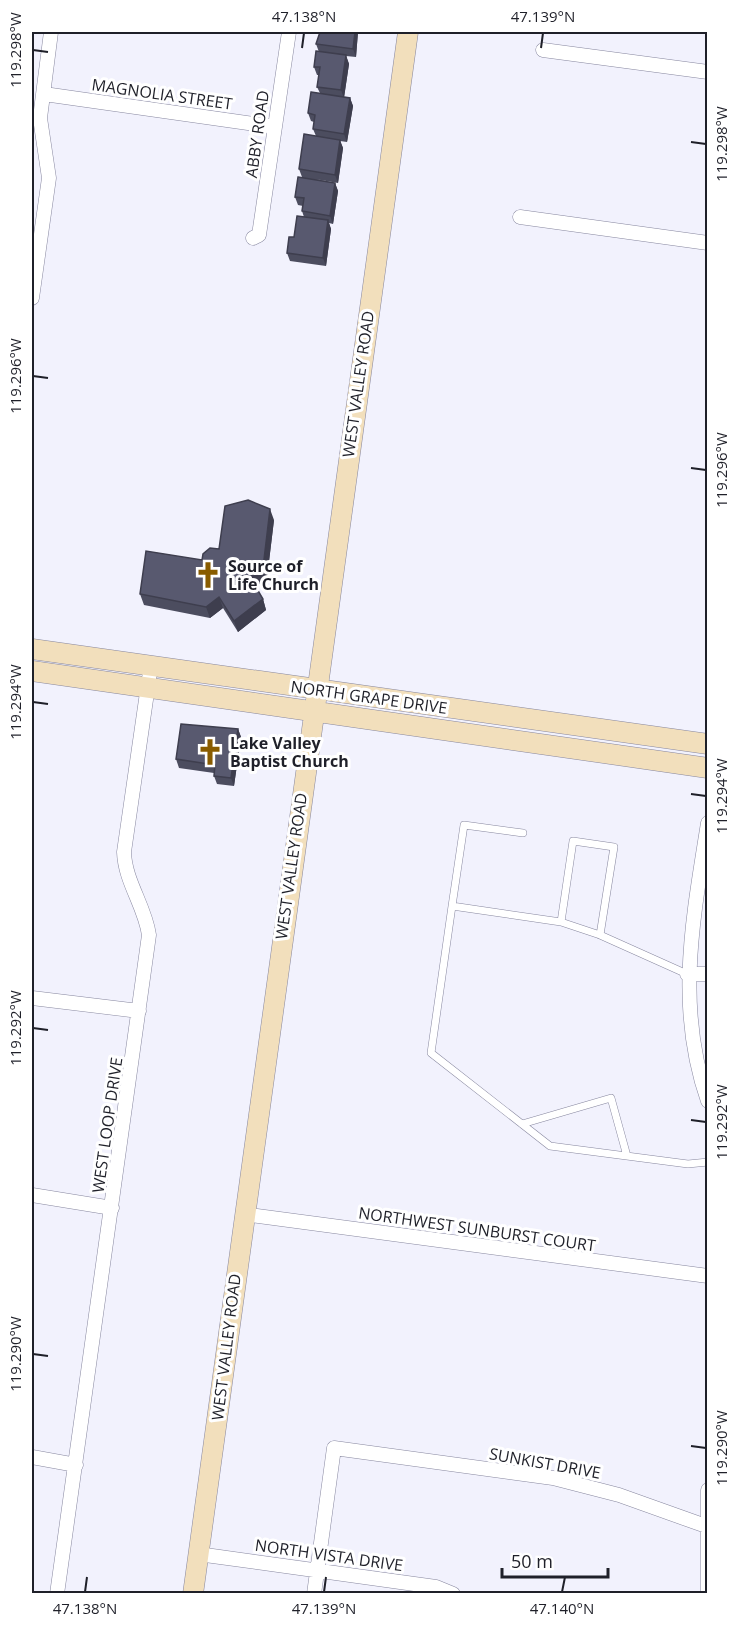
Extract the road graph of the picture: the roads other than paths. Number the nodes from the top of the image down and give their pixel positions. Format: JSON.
{"nodes":[{"id":1,"x":51,"y":32,"type":"edge"},
{"id":2,"x":289,"y":32,"type":"edge"},
{"id":3,"x":408,"y":32,"type":"edge"},
{"id":4,"x":543,"y":50,"type":"dead end"},
{"id":5,"x":708,"y":72,"type":"edge"},
{"id":6,"x":44,"y":94,"type":"junction"},
{"id":7,"x":275,"y":127,"type":"junction"},
{"id":8,"x":520,"y":217,"type":"dead end"},
{"id":9,"x":253,"y":238,"type":"dead end"},
{"id":10,"x":708,"y":243,"type":"edge"},
{"id":11,"x":32,"y":298,"type":"edge"},
{"id":12,"x":32,"y":649,"type":"edge"},
{"id":13,"x":152,"y":665,"type":"junction"},
{"id":14,"x":32,"y":671,"type":"edge"},
{"id":15,"x":148,"y":688,"type":"junction"},
{"id":16,"x":316,"y":689,"type":"junction"},
{"id":17,"x":312,"y":713,"type":"junction"},
{"id":18,"x":708,"y":744,"type":"edge"},
{"id":19,"x":708,"y":768,"type":"edge"},
{"id":20,"x":708,"y":823,"type":"edge"},
{"id":21,"x":523,"y":833,"type":"dead end"},
{"id":22,"x":452,"y":906,"type":"junction"},
{"id":23,"x":561,"y":922,"type":"junction"},
{"id":24,"x":600,"y":935,"type":"junction"},
{"id":25,"x":687,"y":974,"type":"junction"},
{"id":26,"x":708,"y":974,"type":"edge"},
{"id":27,"x":32,"y":998,"type":"edge"},
{"id":28,"x":139,"y":1011,"type":"junction"},
{"id":29,"x":708,"y":1101,"type":"edge"},
{"id":30,"x":522,"y":1124,"type":"junction"},
{"id":31,"x":627,"y":1156,"type":"junction"},
{"id":32,"x":708,"y":1162,"type":"edge"},
{"id":33,"x":32,"y":1195,"type":"edge"},
{"id":34,"x":112,"y":1208,"type":"junction"},
{"id":35,"x":243,"y":1215,"type":"junction"},
{"id":36,"x":708,"y":1276,"type":"edge"},
{"id":37,"x":32,"y":1456,"type":"edge"},
{"id":38,"x":76,"y":1465,"type":"junction"},
{"id":39,"x":708,"y":1490,"type":"edge"},
{"id":40,"x":705,"y":1526,"type":"junction"},
{"id":41,"x":198,"y":1554,"type":"junction"},
{"id":42,"x":318,"y":1570,"type":"junction"},
{"id":43,"x":708,"y":1592,"type":"edge"},
{"id":44,"x":57,"y":1593,"type":"edge"},
{"id":45,"x":193,"y":1593,"type":"edge"},
{"id":46,"x":315,"y":1593,"type":"edge"},
{"id":47,"x":453,"y":1593,"type":"edge"}],
"edges":[{"from":1,"to":6,"type":"street"},
{"from":2,"to":7,"type":"street","name":"ABBY ROAD"},
{"from":3,"to":16,"type":"main road","name":"WEST VALLEY ROAD"},
{"from":4,"to":5,"type":"street"},
{"from":6,"to":7,"type":"street","name":"MAGNOLIA STREET"},
{"from":6,"to":11,"type":"street"},
{"from":7,"to":9,"type":"street","name":"ABBY ROAD"},
{"from":8,"to":10,"type":"street"},
{"from":12,"to":13,"type":"main road","name":"NORTH GRAPE DRIVE"},
{"from":13,"to":15,"type":"street","name":"WEST LOOP DRIVE"},
{"from":13,"to":16,"type":"main road","name":"NORTH GRAPE DRIVE"},
{"from":14,"to":15,"type":"main road","name":"NORTH GRAPE DRIVE"},
{"from":15,"to":17,"type":"main road","name":"NORTH GRAPE DRIVE"},
{"from":15,"to":28,"type":"street","name":"WEST LOOP DRIVE"},
{"from":16,"to":17,"type":"main road","name":"WEST VALLEY ROAD"},
{"from":16,"to":18,"type":"main road","name":"NORTH GRAPE DRIVE"},
{"from":17,"to":19,"type":"main road","name":"NORTH GRAPE DRIVE"},
{"from":17,"to":35,"type":"main road","name":"WEST VALLEY ROAD"},
{"from":20,"to":25,"type":"street"},
{"from":21,"to":22,"type":"lane"},
{"from":22,"to":23,"type":"lane"},
{"from":22,"to":30,"type":"lane"},
{"from":23,"to":24,"type":"lane"},
{"from":23,"to":24,"type":"lane"},
{"from":24,"to":25,"type":"lane"},
{"from":25,"to":26,"type":"street"},
{"from":25,"to":29,"type":"street"},
{"from":27,"to":28,"type":"street"},
{"from":28,"to":34,"type":"street","name":"WEST LOOP DRIVE"},
{"from":30,"to":31,"type":"lane"},
{"from":30,"to":31,"type":"lane"},
{"from":31,"to":32,"type":"lane"},
{"from":33,"to":34,"type":"street"},
{"from":34,"to":38,"type":"street","name":"WEST LOOP DRIVE"},
{"from":35,"to":36,"type":"street","name":"NORTHWEST SUNBURST COURT"},
{"from":35,"to":41,"type":"main road","name":"WEST VALLEY ROAD"},
{"from":37,"to":38,"type":"street"},
{"from":38,"to":44,"type":"street","name":"WEST LOOP DRIVE"},
{"from":39,"to":40,"type":"street"},
{"from":40,"to":42,"type":"street","name":"SUNKIST DRIVE"},
{"from":40,"to":43,"type":"street"},
{"from":41,"to":42,"type":"street","name":"NORTH VISTA DRIVE"},
{"from":41,"to":45,"type":"main road","name":"WEST VALLEY ROAD"},
{"from":42,"to":46,"type":"street"},
{"from":42,"to":47,"type":"street","name":"NORTH VISTA DRIVE"}]}
